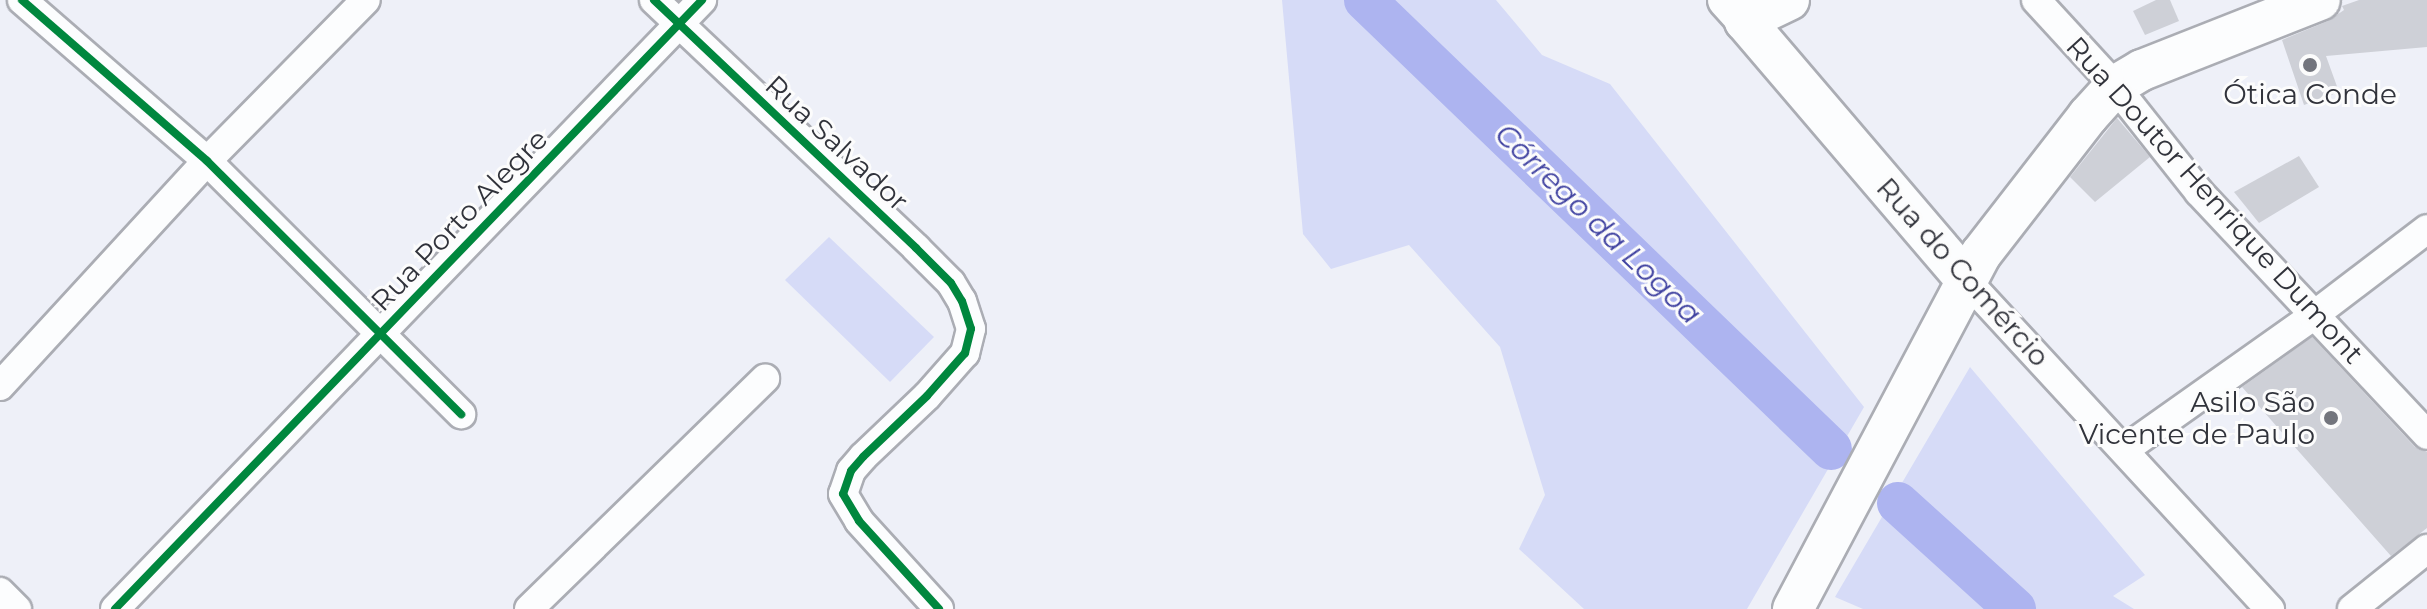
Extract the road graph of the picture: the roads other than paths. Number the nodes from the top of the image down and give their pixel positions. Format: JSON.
{"nodes":[{"id":1,"x":22,"y":0,"type":"edge"},
{"id":2,"x":366,"y":0,"type":"edge"},
{"id":3,"x":654,"y":0,"type":"edge"},
{"id":4,"x":702,"y":0,"type":"edge"},
{"id":5,"x":1789,"y":0,"type":"edge"},
{"id":6,"x":2036,"y":0,"type":"edge"},
{"id":7,"x":2320,"y":0,"type":"edge"},
{"id":8,"x":1735,"y":10,"type":"edge"},
{"id":9,"x":680,"y":25,"type":"junction"},
{"id":10,"x":2115,"y":86,"type":"junction"},
{"id":11,"x":207,"y":161,"type":"junction"},
{"id":12,"x":2427,"y":229,"type":"edge"},
{"id":13,"x":1967,"y":281,"type":"junction"},
{"id":14,"x":2313,"y":316,"type":"junction"},
{"id":15,"x":378,"y":334,"type":"junction"},
{"id":16,"x":765,"y":379,"type":"dead end"},
{"id":17,"x":0,"y":386,"type":"edge"},
{"id":18,"x":461,"y":414,"type":"dead end"},
{"id":19,"x":2427,"y":435,"type":"edge"},
{"id":20,"x":2124,"y":450,"type":"junction"},
{"id":21,"x":2427,"y":549,"type":"edge"},
{"id":22,"x":0,"y":592,"type":"edge"},
{"id":23,"x":17,"y":609,"type":"edge"},
{"id":24,"x":115,"y":609,"type":"edge"},
{"id":25,"x":529,"y":609,"type":"edge"},
{"id":26,"x":939,"y":609,"type":"edge"},
{"id":27,"x":1793,"y":609,"type":"edge"},
{"id":28,"x":2270,"y":609,"type":"edge"},
{"id":29,"x":2352,"y":609,"type":"edge"}],
"edges":[{"from":1,"to":11,"type":"street"},
{"from":2,"to":11,"type":"street"},
{"from":3,"to":9,"type":"street","name":"Rua Salvador"},
{"from":4,"to":9,"type":"street","name":"Rua Porto Alegre"},
{"from":5,"to":8,"type":"main road"},
{"from":6,"to":10,"type":"street","name":"Rua Doutor Henrique Dumont"},
{"from":7,"to":10,"type":"main road"},
{"from":8,"to":13,"type":"main road","name":"Rua do Comércio"},
{"from":9,"to":15,"type":"street","name":"Rua Porto Alegre"},
{"from":9,"to":26,"type":"street","name":"Rua Salvador"},
{"from":10,"to":13,"type":"main road"},
{"from":10,"to":14,"type":"street","name":"Rua Doutor Henrique Dumont"},
{"from":11,"to":15,"type":"street"},
{"from":11,"to":17,"type":"street"},
{"from":12,"to":14,"type":"street"},
{"from":13,"to":20,"type":"street","name":"Rua do Comércio"},
{"from":13,"to":27,"type":"main road"},
{"from":14,"to":19,"type":"street","name":"Rua Doutor Henrique Dumont"},
{"from":14,"to":20,"type":"street"},
{"from":15,"to":18,"type":"street"},
{"from":15,"to":24,"type":"street","name":"Rua Porto Alegre"},
{"from":16,"to":25,"type":"street"},
{"from":20,"to":28,"type":"street","name":"Rua do Comércio"},
{"from":21,"to":29,"type":"street"},
{"from":22,"to":23,"type":"street"}]}
